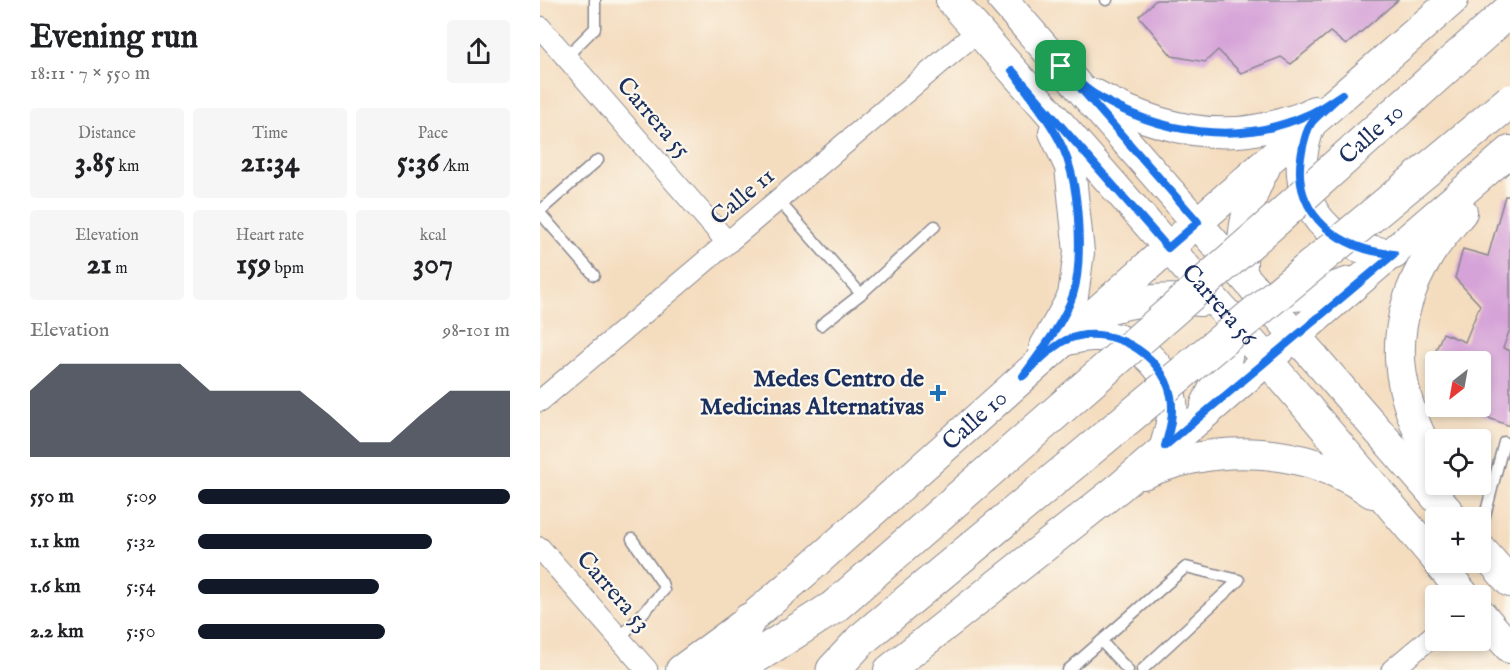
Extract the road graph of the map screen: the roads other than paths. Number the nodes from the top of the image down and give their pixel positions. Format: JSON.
{"nodes":[{"id":1,"x":595,"y":0,"type":"edge"},
{"id":2,"x":951,"y":0,"type":"edge"},
{"id":3,"x":1004,"y":0,"type":"edge"},
{"id":4,"x":1453,"y":0,"type":"edge"},
{"id":5,"x":1510,"y":10,"type":"edge"},
{"id":6,"x":540,"y":27,"type":"edge"},
{"id":7,"x":978,"y":31,"type":"junction"},
{"id":8,"x":566,"y":57,"type":"junction"},
{"id":9,"x":1061,"y":66,"type":"junction"},
{"id":10,"x":1012,"y":70,"type":"junction"},
{"id":11,"x":1342,"y":94,"type":"junction"},
{"id":12,"x":1510,"y":101,"type":"edge"},
{"id":13,"x":1311,"y":123,"type":"junction"},
{"id":14,"x":1507,"y":154,"type":"edge"},
{"id":15,"x":1271,"y":158,"type":"junction"},
{"id":16,"x":598,"y":160,"type":"dead end"},
{"id":17,"x":778,"y":200,"type":"junction"},
{"id":18,"x":540,"y":212,"type":"edge"},
{"id":19,"x":1198,"y":222,"type":"junction"},
{"id":20,"x":935,"y":226,"type":"dead end"},
{"id":21,"x":728,"y":243,"type":"junction"},
{"id":22,"x":1168,"y":248,"type":"junction"},
{"id":23,"x":1394,"y":254,"type":"junction"},
{"id":24,"x":1369,"y":273,"type":"junction"},
{"id":25,"x":594,"y":275,"type":"dead end"},
{"id":26,"x":861,"y":294,"type":"junction"},
{"id":27,"x":1237,"y":299,"type":"junction"},
{"id":28,"x":1095,"y":313,"type":"junction"},
{"id":29,"x":821,"y":325,"type":"dead end"},
{"id":30,"x":1294,"y":337,"type":"junction"},
{"id":31,"x":1065,"y":340,"type":"junction"},
{"id":32,"x":1267,"y":360,"type":"junction"},
{"id":33,"x":1023,"y":376,"type":"junction"},
{"id":34,"x":540,"y":401,"type":"edge"},
{"id":35,"x":1192,"y":422,"type":"junction"},
{"id":36,"x":1504,"y":441,"type":"dead end"},
{"id":37,"x":1165,"y":446,"type":"junction"},
{"id":38,"x":1425,"y":447,"type":"edge"},
{"id":39,"x":1119,"y":486,"type":"junction"},
{"id":40,"x":1444,"y":507,"type":"edge"},
{"id":41,"x":1487,"y":507,"type":"edge"},
{"id":42,"x":1402,"y":518,"type":"junction"},
{"id":43,"x":632,"y":539,"type":"dead end"},
{"id":44,"x":1425,"y":546,"type":"edge"},
{"id":45,"x":540,"y":548,"type":"edge"},
{"id":46,"x":1491,"y":560,"type":"edge"},
{"id":47,"x":1447,"y":573,"type":"edge"},
{"id":48,"x":1510,"y":582,"type":"edge"},
{"id":49,"x":1456,"y":585,"type":"edge"},
{"id":50,"x":749,"y":620,"type":"junction"},
{"id":51,"x":1491,"y":626,"type":"edge"},
{"id":52,"x":620,"y":638,"type":"junction"},
{"id":53,"x":1101,"y":641,"type":"junction"},
{"id":54,"x":1425,"y":642,"type":"edge"},
{"id":55,"x":1510,"y":648,"type":"edge"},
{"id":56,"x":647,"y":670,"type":"edge"},
{"id":57,"x":681,"y":670,"type":"edge"},
{"id":58,"x":723,"y":670,"type":"edge"},
{"id":59,"x":735,"y":670,"type":"edge"},
{"id":60,"x":833,"y":670,"type":"edge"},
{"id":61,"x":889,"y":670,"type":"edge"},
{"id":62,"x":1068,"y":670,"type":"edge"},
{"id":63,"x":1128,"y":670,"type":"edge"},
{"id":64,"x":1142,"y":670,"type":"edge"},
{"id":65,"x":1392,"y":670,"type":"edge"}],
"edges":[{"from":1,"to":8,"type":"lane"},
{"from":2,"to":7,"type":"street","name":"Carrera 56"},
{"from":3,"to":9,"type":"street","name":"Carrera 56"},
{"from":4,"to":11,"type":"street","name":"Calle 10"},
{"from":5,"to":59,"type":"main road","name":"Calle 10","bridge":true},
{"from":6,"to":8,"type":"street","name":"Carrera 55"},
{"from":7,"to":10,"type":"street","name":"Carrera 56"},
{"from":7,"to":17,"type":"street","name":"Calle 11"},
{"from":8,"to":21,"type":"street","name":"Carrera 55"},
{"from":9,"to":11,"type":"street"},
{"from":9,"to":19,"type":"street","name":"Carrera 56"},
{"from":10,"to":22,"type":"street","name":"Carrera 56"},
{"from":10,"to":33,"type":"street"},
{"from":11,"to":13,"type":"street","name":"Calle 10"},
{"from":12,"to":60,"type":"main road","bridge":true},
{"from":13,"to":15,"type":"street","name":"Calle 10"},
{"from":13,"to":23,"type":"street"},
{"from":14,"to":23,"type":"street"},
{"from":14,"to":38,"type":"street"},
{"from":15,"to":19,"type":"street","name":"Calle 10"},
{"from":15,"to":27,"type":"street"},
{"from":16,"to":18,"type":"lane"},
{"from":17,"to":21,"type":"street","name":"Calle 11"},
{"from":17,"to":26,"type":"lane"},
{"from":18,"to":25,"type":"lane"},
{"from":19,"to":22,"type":"street","name":"Calle 10"},
{"from":19,"to":27,"type":"street","name":"Carrera 56"},
{"from":20,"to":26,"type":"lane"},
{"from":21,"to":34,"type":"street","name":"Calle 11"},
{"from":22,"to":27,"type":"street","name":"Carrera 56"},
{"from":22,"to":28,"type":"street","name":"Calle 10"},
{"from":23,"to":24,"type":"street"},
{"from":24,"to":27,"type":"street"},
{"from":24,"to":30,"type":"street"},
{"from":26,"to":29,"type":"lane"},
{"from":27,"to":28,"type":"street"},
{"from":27,"to":30,"type":"street","name":"Carrera 56"},
{"from":27,"to":32,"type":"street","name":"Carrera 56"},
{"from":27,"to":35,"type":"street"},
{"from":28,"to":31,"type":"street","name":"Calle 10"},
{"from":30,"to":32,"type":"street"},
{"from":30,"to":40,"type":"street","name":"Carrera 56"},
{"from":31,"to":33,"type":"street","name":"Calle 10"},
{"from":31,"to":37,"type":"street"},
{"from":32,"to":35,"type":"street"},
{"from":32,"to":42,"type":"street","name":"Carrera 56"},
{"from":33,"to":50,"type":"street","name":"Calle 10"},
{"from":35,"to":37,"type":"street"},
{"from":36,"to":41,"type":"lane"},
{"from":37,"to":39,"type":"street"},
{"from":39,"to":42,"type":"street"},
{"from":39,"to":61,"type":"street"},
{"from":42,"to":44,"type":"street","name":"Carrera 56"},
{"from":43,"to":52,"type":"lane"},
{"from":45,"to":52,"type":"street","name":"Carrera 53"},
{"from":46,"to":48,"type":"street"},
{"from":47,"to":49,"type":"street"},
{"from":50,"to":57,"type":"street","name":"Calle 10"},
{"from":50,"to":58,"type":"main road"},
{"from":51,"to":55,"type":"street"},
{"from":52,"to":56,"type":"street","name":"Carrera 53"},
{"from":53,"to":62,"type":"lane"},
{"from":53,"to":63,"type":"lane"},
{"from":53,"to":64,"type":"lane"},
{"from":54,"to":65,"type":"street"}]}
